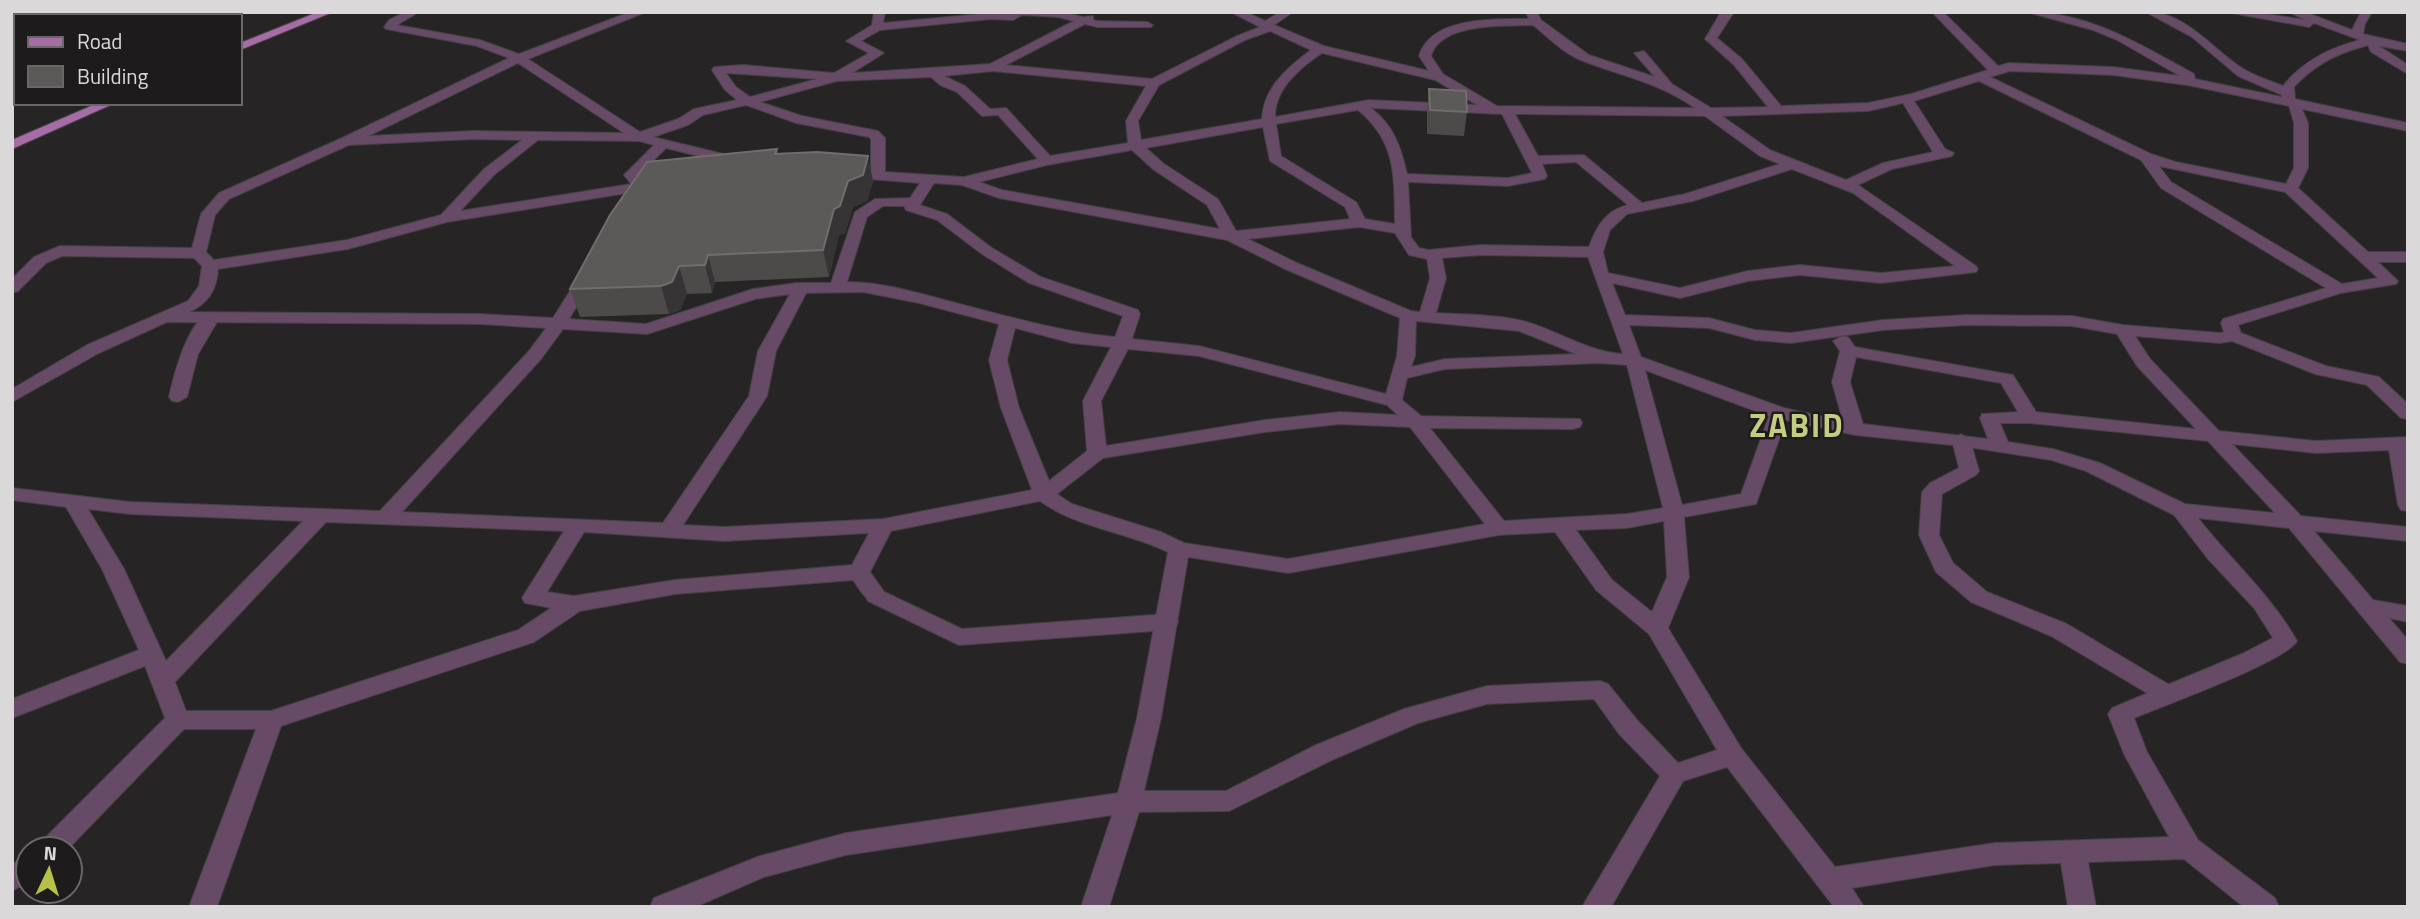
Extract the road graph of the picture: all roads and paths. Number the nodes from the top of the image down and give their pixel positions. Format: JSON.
{"nodes":[{"id":1,"x":302,"y":12,"type":"edge"},
{"id":2,"x":328,"y":12,"type":"edge"},
{"id":3,"x":414,"y":12,"type":"edge"},
{"id":4,"x":641,"y":12,"type":"edge"},
{"id":5,"x":880,"y":12,"type":"edge"},
{"id":6,"x":1099,"y":12,"type":"edge"},
{"id":7,"x":1236,"y":12,"type":"edge"},
{"id":8,"x":1288,"y":12,"type":"edge"},
{"id":9,"x":1729,"y":12,"type":"edge"},
{"id":10,"x":1937,"y":12,"type":"edge"},
{"id":11,"x":2032,"y":12,"type":"edge"},
{"id":12,"x":2151,"y":12,"type":"edge"},
{"id":13,"x":2231,"y":12,"type":"edge"},
{"id":14,"x":2294,"y":12,"type":"edge"},
{"id":15,"x":2367,"y":12,"type":"edge"},
{"id":16,"x":1534,"y":17,"type":"edge"},
{"id":17,"x":1084,"y":20,"type":"junction"},
{"id":18,"x":1147,"y":25,"type":"dead end"},
{"id":19,"x":1268,"y":26,"type":"junction"},
{"id":20,"x":2334,"y":26,"type":"junction"},
{"id":21,"x":877,"y":27,"type":"junction"},
{"id":22,"x":2357,"y":34,"type":"junction"},
{"id":23,"x":242,"y":35,"type":"edge"},
{"id":24,"x":2372,"y":41,"type":"junction"},
{"id":25,"x":242,"y":46,"type":"edge"},
{"id":26,"x":2407,"y":47,"type":"edge"},
{"id":27,"x":1320,"y":49,"type":"junction"},
{"id":28,"x":1640,"y":52,"type":"dead end"},
{"id":29,"x":519,"y":58,"type":"junction"},
{"id":30,"x":993,"y":67,"type":"junction"},
{"id":31,"x":2408,"y":70,"type":"edge"},
{"id":32,"x":1996,"y":71,"type":"junction"},
{"id":33,"x":934,"y":73,"type":"junction"},
{"id":34,"x":1979,"y":76,"type":"junction"},
{"id":35,"x":836,"y":77,"type":"junction"},
{"id":36,"x":1439,"y":77,"type":"junction"},
{"id":37,"x":1154,"y":83,"type":"junction"},
{"id":38,"x":2203,"y":84,"type":"junction"},
{"id":39,"x":1672,"y":88,"type":"junction"},
{"id":40,"x":1907,"y":99,"type":"junction"},
{"id":41,"x":2291,"y":99,"type":"junction"},
{"id":42,"x":748,"y":101,"type":"junction"},
{"id":43,"x":77,"y":105,"type":"edge"},
{"id":44,"x":104,"y":105,"type":"edge"},
{"id":45,"x":1361,"y":106,"type":"junction"},
{"id":46,"x":1500,"y":110,"type":"junction"},
{"id":47,"x":1777,"y":110,"type":"junction"},
{"id":48,"x":1705,"y":112,"type":"junction"},
{"id":49,"x":1270,"y":122,"type":"junction"},
{"id":50,"x":2408,"y":127,"type":"edge"},
{"id":51,"x":12,"y":133,"type":"edge"},
{"id":52,"x":535,"y":136,"type":"junction"},
{"id":53,"x":639,"y":136,"type":"junction"},
{"id":54,"x":347,"y":141,"type":"junction"},
{"id":55,"x":662,"y":144,"type":"junction"},
{"id":56,"x":12,"y":145,"type":"edge"},
{"id":57,"x":1135,"y":145,"type":"junction"},
{"id":58,"x":2146,"y":157,"type":"junction"},
{"id":59,"x":1535,"y":160,"type":"junction"},
{"id":60,"x":1047,"y":161,"type":"junction"},
{"id":61,"x":1793,"y":164,"type":"junction"},
{"id":62,"x":741,"y":171,"type":"edge"},
{"id":63,"x":829,"y":173,"type":"edge"},
{"id":64,"x":878,"y":174,"type":"junction"},
{"id":65,"x":1401,"y":177,"type":"junction"},
{"id":66,"x":930,"y":178,"type":"junction"},
{"id":67,"x":660,"y":181,"type":"edge"},
{"id":68,"x":964,"y":181,"type":"junction"},
{"id":69,"x":1847,"y":185,"type":"junction"},
{"id":70,"x":641,"y":187,"type":"junction"},
{"id":71,"x":2290,"y":189,"type":"junction"},
{"id":72,"x":915,"y":202,"type":"junction"},
{"id":73,"x":1640,"y":208,"type":"junction"},
{"id":74,"x":627,"y":210,"type":"edge"},
{"id":75,"x":446,"y":218,"type":"junction"},
{"id":76,"x":1359,"y":223,"type":"junction"},
{"id":77,"x":1403,"y":230,"type":"junction"},
{"id":78,"x":1231,"y":236,"type":"junction"},
{"id":79,"x":1595,"y":252,"type":"junction"},
{"id":80,"x":1434,"y":254,"type":"junction"},
{"id":81,"x":2366,"y":257,"type":"junction"},
{"id":82,"x":2408,"y":257,"type":"edge"},
{"id":83,"x":204,"y":259,"type":"junction"},
{"id":84,"x":593,"y":267,"type":"edge"},
{"id":85,"x":1602,"y":276,"type":"junction"},
{"id":86,"x":838,"y":285,"type":"junction"},
{"id":87,"x":12,"y":288,"type":"edge"},
{"id":88,"x":796,"y":288,"type":"junction"},
{"id":89,"x":2339,"y":289,"type":"junction"},
{"id":90,"x":1408,"y":316,"type":"junction"},
{"id":91,"x":163,"y":317,"type":"junction"},
{"id":92,"x":212,"y":317,"type":"junction"},
{"id":93,"x":1427,"y":317,"type":"junction"},
{"id":94,"x":1619,"y":320,"type":"junction"},
{"id":95,"x":1008,"y":322,"type":"junction"},
{"id":96,"x":558,"y":324,"type":"junction"},
{"id":97,"x":2123,"y":330,"type":"junction"},
{"id":98,"x":1835,"y":332,"type":"junction"},
{"id":99,"x":2235,"y":336,"type":"junction"},
{"id":100,"x":1122,"y":345,"type":"junction"},
{"id":101,"x":1849,"y":351,"type":"junction"},
{"id":102,"x":1600,"y":358,"type":"junction"},
{"id":103,"x":1634,"y":360,"type":"junction"},
{"id":104,"x":1399,"y":375,"type":"junction"},
{"id":105,"x":12,"y":397,"type":"edge"},
{"id":106,"x":178,"y":397,"type":"dead end"},
{"id":107,"x":1393,"y":401,"type":"junction"},
{"id":108,"x":1779,"y":412,"type":"junction"},
{"id":109,"x":2408,"y":414,"type":"edge"},
{"id":110,"x":2029,"y":417,"type":"junction"},
{"id":111,"x":1416,"y":422,"type":"junction"},
{"id":112,"x":1573,"y":423,"type":"dead end"},
{"id":113,"x":1855,"y":429,"type":"junction"},
{"id":114,"x":2213,"y":435,"type":"junction"},
{"id":115,"x":1961,"y":440,"type":"junction"},
{"id":116,"x":2402,"y":443,"type":"edge"},
{"id":117,"x":2000,"y":446,"type":"junction"},
{"id":118,"x":1097,"y":453,"type":"junction"},
{"id":119,"x":12,"y":494,"type":"edge"},
{"id":120,"x":1044,"y":494,"type":"junction"},
{"id":121,"x":74,"y":503,"type":"junction"},
{"id":122,"x":2408,"y":505,"type":"edge"},
{"id":123,"x":2181,"y":510,"type":"junction"},
{"id":124,"x":1674,"y":512,"type":"junction"},
{"id":125,"x":321,"y":515,"type":"junction"},
{"id":126,"x":385,"y":518,"type":"junction"},
{"id":127,"x":2295,"y":522,"type":"junction"},
{"id":128,"x":1560,"y":523,"type":"junction"},
{"id":129,"x":578,"y":525,"type":"junction"},
{"id":130,"x":883,"y":526,"type":"junction"},
{"id":131,"x":1499,"y":528,"type":"junction"},
{"id":132,"x":669,"y":530,"type":"junction"},
{"id":133,"x":2408,"y":534,"type":"edge"},
{"id":134,"x":1179,"y":549,"type":"junction"},
{"id":135,"x":859,"y":572,"type":"junction"},
{"id":136,"x":574,"y":604,"type":"junction"},
{"id":137,"x":2365,"y":606,"type":"junction"},
{"id":138,"x":2408,"y":614,"type":"edge"},
{"id":139,"x":1167,"y":622,"type":"junction"},
{"id":140,"x":1657,"y":628,"type":"junction"},
{"id":141,"x":151,"y":655,"type":"junction"},
{"id":142,"x":2408,"y":656,"type":"edge"},
{"id":143,"x":161,"y":681,"type":"junction"},
{"id":144,"x":2165,"y":693,"type":"junction"},
{"id":145,"x":12,"y":709,"type":"edge"},
{"id":146,"x":178,"y":720,"type":"junction"},
{"id":147,"x":271,"y":720,"type":"junction"},
{"id":148,"x":1732,"y":755,"type":"junction"},
{"id":149,"x":1674,"y":774,"type":"junction"},
{"id":150,"x":1129,"y":802,"type":"junction"},
{"id":151,"x":65,"y":835,"type":"edge"},
{"id":152,"x":2189,"y":848,"type":"junction"},
{"id":153,"x":2073,"y":853,"type":"junction"},
{"id":154,"x":1829,"y":880,"type":"junction"},
{"id":155,"x":203,"y":907,"type":"edge"},
{"id":156,"x":664,"y":907,"type":"edge"},
{"id":157,"x":1095,"y":907,"type":"edge"},
{"id":158,"x":1595,"y":907,"type":"edge"},
{"id":159,"x":1850,"y":907,"type":"edge"},
{"id":160,"x":2082,"y":907,"type":"edge"},
{"id":161,"x":2265,"y":907,"type":"edge"}],
"edges":[{"from":1,"to":23,"type":"main road"},
{"from":2,"to":25,"type":"main road"},
{"from":3,"to":29,"type":"street"},
{"from":4,"to":29,"type":"street"},
{"from":5,"to":21,"type":"street"},
{"from":6,"to":17,"type":"street"},
{"from":7,"to":19,"type":"street"},
{"from":8,"to":19,"type":"street"},
{"from":9,"to":47,"type":"street"},
{"from":10,"to":32,"type":"street"},
{"from":11,"to":38,"type":"street"},
{"from":12,"to":41,"type":"street"},
{"from":13,"to":20,"type":"street"},
{"from":14,"to":20,"type":"street"},
{"from":15,"to":22,"type":"street"},
{"from":16,"to":36,"type":"street"},
{"from":16,"to":39,"type":"street"},
{"from":17,"to":18,"type":"street"},
{"from":17,"to":21,"type":"street"},
{"from":17,"to":30,"type":"street"},
{"from":19,"to":27,"type":"street"},
{"from":19,"to":37,"type":"street"},
{"from":20,"to":22,"type":"street"},
{"from":21,"to":35,"type":"street"},
{"from":22,"to":24,"type":"street"},
{"from":24,"to":26,"type":"street"},
{"from":24,"to":31,"type":"street"},
{"from":24,"to":41,"type":"street"},
{"from":27,"to":36,"type":"street"},
{"from":27,"to":49,"type":"street"},
{"from":28,"to":39,"type":"street"},
{"from":29,"to":53,"type":"street"},
{"from":29,"to":54,"type":"street"},
{"from":30,"to":33,"type":"street"},
{"from":30,"to":37,"type":"street"},
{"from":32,"to":34,"type":"street"},
{"from":32,"to":38,"type":"street"},
{"from":33,"to":35,"type":"street"},
{"from":33,"to":60,"type":"street"},
{"from":34,"to":40,"type":"street"},
{"from":34,"to":58,"type":"street"},
{"from":35,"to":42,"type":"street"},
{"from":35,"to":42,"type":"street"},
{"from":36,"to":46,"type":"street"},
{"from":37,"to":57,"type":"street"},
{"from":38,"to":41,"type":"street"},
{"from":39,"to":48,"type":"street"},
{"from":40,"to":47,"type":"street"},
{"from":40,"to":69,"type":"street"},
{"from":41,"to":50,"type":"street"},
{"from":41,"to":71,"type":"street"},
{"from":42,"to":53,"type":"street"},
{"from":42,"to":64,"type":"street"},
{"from":43,"to":51,"type":"main road"},
{"from":44,"to":56,"type":"main road"},
{"from":45,"to":46,"type":"street"},
{"from":45,"to":49,"type":"street"},
{"from":45,"to":65,"type":"street"},
{"from":46,"to":48,"type":"street"},
{"from":46,"to":59,"type":"street"},
{"from":47,"to":48,"type":"street"},
{"from":48,"to":61,"type":"street"},
{"from":49,"to":57,"type":"street"},
{"from":49,"to":76,"type":"street"},
{"from":52,"to":53,"type":"street"},
{"from":52,"to":54,"type":"street"},
{"from":52,"to":75,"type":"street"},
{"from":53,"to":55,"type":"street"},
{"from":54,"to":83,"type":"street"},
{"from":55,"to":62,"type":"street"},
{"from":55,"to":70,"type":"street"},
{"from":57,"to":60,"type":"street"},
{"from":57,"to":78,"type":"street"},
{"from":58,"to":71,"type":"street"},
{"from":58,"to":89,"type":"street"},
{"from":59,"to":65,"type":"street"},
{"from":59,"to":73,"type":"street"},
{"from":60,"to":68,"type":"street"},
{"from":61,"to":69,"type":"street"},
{"from":61,"to":73,"type":"street"},
{"from":63,"to":64,"type":"street"},
{"from":64,"to":66,"type":"street"},
{"from":65,"to":77,"type":"street"},
{"from":66,"to":68,"type":"street"},
{"from":66,"to":72,"type":"street"},
{"from":67,"to":70,"type":"street"},
{"from":68,"to":78,"type":"street"},
{"from":69,"to":85,"type":"street"},
{"from":70,"to":74,"type":"street"},
{"from":70,"to":75,"type":"street"},
{"from":71,"to":81,"type":"street"},
{"from":72,"to":86,"type":"street"},
{"from":72,"to":100,"type":"street"},
{"from":73,"to":79,"type":"street"},
{"from":75,"to":83,"type":"street"},
{"from":76,"to":77,"type":"street"},
{"from":76,"to":78,"type":"street"},
{"from":77,"to":80,"type":"street"},
{"from":78,"to":90,"type":"street"},
{"from":79,"to":80,"type":"street"},
{"from":79,"to":85,"type":"street"},
{"from":80,"to":93,"type":"street"},
{"from":81,"to":82,"type":"street"},
{"from":81,"to":89,"type":"street"},
{"from":83,"to":87,"type":"street"},
{"from":83,"to":91,"type":"street"},
{"from":84,"to":96,"type":"street"},
{"from":85,"to":94,"type":"street"},
{"from":86,"to":88,"type":"street"},
{"from":86,"to":95,"type":"street"},
{"from":88,"to":96,"type":"street"},
{"from":88,"to":132,"type":"street"},
{"from":89,"to":99,"type":"street"},
{"from":90,"to":93,"type":"street"},
{"from":90,"to":104,"type":"street"},
{"from":91,"to":92,"type":"street"},
{"from":91,"to":105,"type":"street"},
{"from":92,"to":96,"type":"street"},
{"from":92,"to":106,"type":"street"},
{"from":93,"to":102,"type":"street"},
{"from":94,"to":98,"type":"street"},
{"from":94,"to":103,"type":"street"},
{"from":95,"to":100,"type":"street"},
{"from":95,"to":120,"type":"street"},
{"from":96,"to":126,"type":"street"},
{"from":97,"to":98,"type":"street"},
{"from":97,"to":99,"type":"street"},
{"from":97,"to":114,"type":"street"},
{"from":98,"to":101,"type":"street"},
{"from":99,"to":109,"type":"street"},
{"from":100,"to":107,"type":"street"},
{"from":100,"to":118,"type":"street"},
{"from":101,"to":110,"type":"street"},
{"from":101,"to":113,"type":"street"},
{"from":102,"to":103,"type":"street"},
{"from":102,"to":104,"type":"street"},
{"from":103,"to":108,"type":"street"},
{"from":103,"to":124,"type":"street"},
{"from":104,"to":107,"type":"street"},
{"from":107,"to":111,"type":"street"},
{"from":108,"to":113,"type":"street"},
{"from":108,"to":124,"type":"street"},
{"from":110,"to":114,"type":"street"},
{"from":110,"to":117,"type":"street"},
{"from":111,"to":112,"type":"street"},
{"from":111,"to":118,"type":"street"},
{"from":111,"to":131,"type":"street"},
{"from":113,"to":115,"type":"street"},
{"from":114,"to":116,"type":"street"},
{"from":114,"to":127,"type":"street"},
{"from":115,"to":117,"type":"street"},
{"from":115,"to":144,"type":"street"},
{"from":116,"to":122,"type":"street"},
{"from":117,"to":123,"type":"street"},
{"from":118,"to":120,"type":"street"},
{"from":119,"to":121,"type":"street"},
{"from":120,"to":130,"type":"street"},
{"from":120,"to":134,"type":"street"},
{"from":121,"to":125,"type":"street"},
{"from":121,"to":141,"type":"street"},
{"from":123,"to":127,"type":"street"},
{"from":123,"to":144,"type":"street"},
{"from":124,"to":128,"type":"street"},
{"from":124,"to":140,"type":"street"},
{"from":125,"to":126,"type":"street"},
{"from":125,"to":143,"type":"street"},
{"from":126,"to":129,"type":"street"},
{"from":127,"to":133,"type":"street"},
{"from":127,"to":137,"type":"street"},
{"from":128,"to":131,"type":"street"},
{"from":128,"to":140,"type":"street"},
{"from":129,"to":132,"type":"street"},
{"from":129,"to":136,"type":"street"},
{"from":130,"to":132,"type":"street"},
{"from":130,"to":135,"type":"street"},
{"from":131,"to":134,"type":"street"},
{"from":134,"to":139,"type":"street"},
{"from":135,"to":136,"type":"street"},
{"from":135,"to":139,"type":"street"},
{"from":136,"to":147,"type":"street"},
{"from":137,"to":138,"type":"street"},
{"from":137,"to":142,"type":"street"},
{"from":139,"to":150,"type":"street"},
{"from":140,"to":148,"type":"street"},
{"from":141,"to":143,"type":"street"},
{"from":141,"to":145,"type":"street"},
{"from":143,"to":146,"type":"street"},
{"from":144,"to":152,"type":"street"},
{"from":146,"to":147,"type":"street"},
{"from":146,"to":151,"type":"street"},
{"from":147,"to":155,"type":"street"},
{"from":148,"to":149,"type":"street"},
{"from":148,"to":154,"type":"street"},
{"from":149,"to":150,"type":"street"},
{"from":149,"to":158,"type":"street"},
{"from":150,"to":156,"type":"street"},
{"from":150,"to":157,"type":"street"},
{"from":152,"to":153,"type":"street"},
{"from":152,"to":161,"type":"street"},
{"from":153,"to":154,"type":"street"},
{"from":153,"to":160,"type":"street"},
{"from":154,"to":159,"type":"street"}]}
